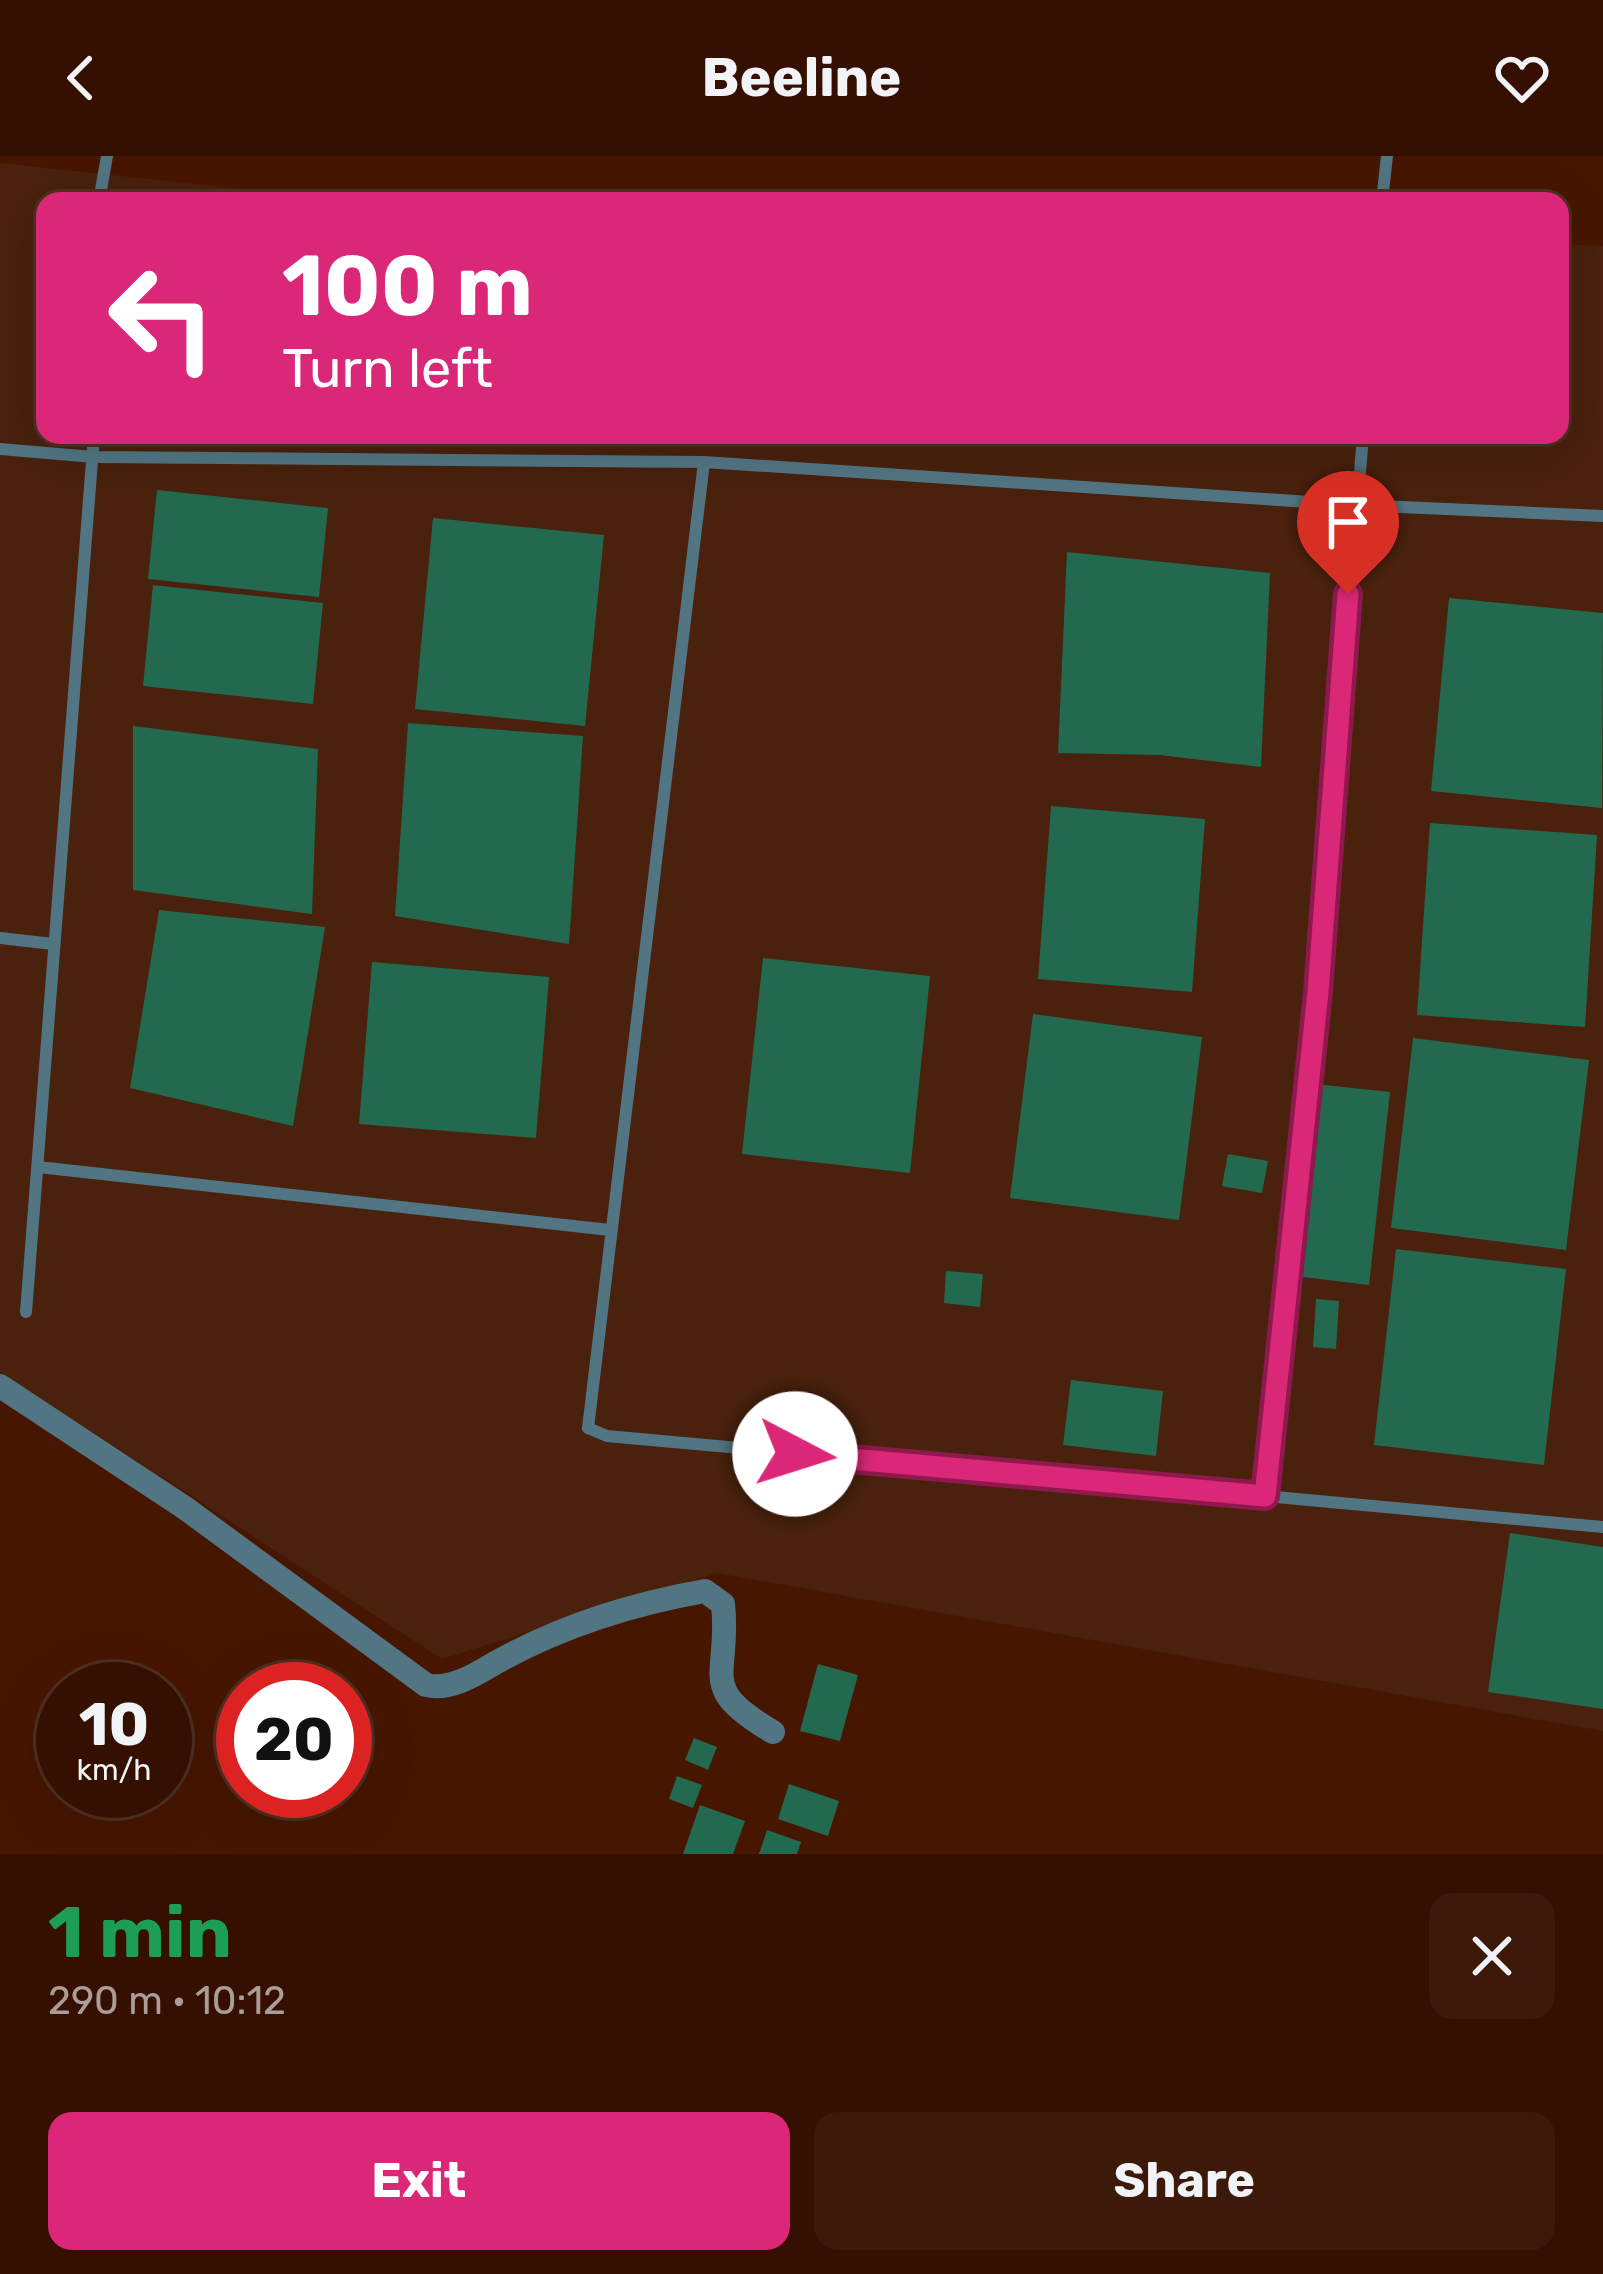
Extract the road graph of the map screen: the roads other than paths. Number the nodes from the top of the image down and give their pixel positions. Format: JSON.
{"nodes":[{"id":1,"x":106,"y":156,"type":"edge"},
{"id":2,"x":1387,"y":156,"type":"edge"},
{"id":3,"x":100,"y":192,"type":"edge"},
{"id":4,"x":1383,"y":192,"type":"edge"},
{"id":5,"x":94,"y":444,"type":"edge"},
{"id":6,"x":1363,"y":444,"type":"edge"},
{"id":7,"x":0,"y":448,"type":"edge"},
{"id":8,"x":94,"y":457,"type":"junction"},
{"id":9,"x":704,"y":462,"type":"junction"},
{"id":10,"x":1355,"y":505,"type":"junction"},
{"id":11,"x":1603,"y":516,"type":"edge"},
{"id":12,"x":0,"y":938,"type":"edge"},
{"id":13,"x":52,"y":944,"type":"junction"},
{"id":14,"x":38,"y":1167,"type":"junction"},
{"id":15,"x":610,"y":1230,"type":"junction"},
{"id":16,"x":26,"y":1312,"type":"dead end"},
{"id":17,"x":0,"y":1386,"type":"edge"},
{"id":18,"x":1265,"y":1496,"type":"junction"},
{"id":19,"x":1603,"y":1527,"type":"edge"},
{"id":20,"x":772,"y":1732,"type":"dead end"}],
"edges":[{"from":1,"to":3,"type":"lane"},
{"from":2,"to":4,"type":"lane"},
{"from":5,"to":8,"type":"lane"},
{"from":6,"to":10,"type":"lane"},
{"from":7,"to":8,"type":"lane"},
{"from":8,"to":9,"type":"lane"},
{"from":8,"to":13,"type":"lane"},
{"from":9,"to":10,"type":"lane"},
{"from":9,"to":15,"type":"lane"},
{"from":10,"to":11,"type":"lane"},
{"from":10,"to":18,"type":"lane"},
{"from":12,"to":13,"type":"lane"},
{"from":13,"to":14,"type":"lane"},
{"from":14,"to":15,"type":"lane"},
{"from":14,"to":16,"type":"lane"},
{"from":15,"to":18,"type":"lane"},
{"from":17,"to":20,"type":"street"},
{"from":18,"to":19,"type":"lane"}]}
